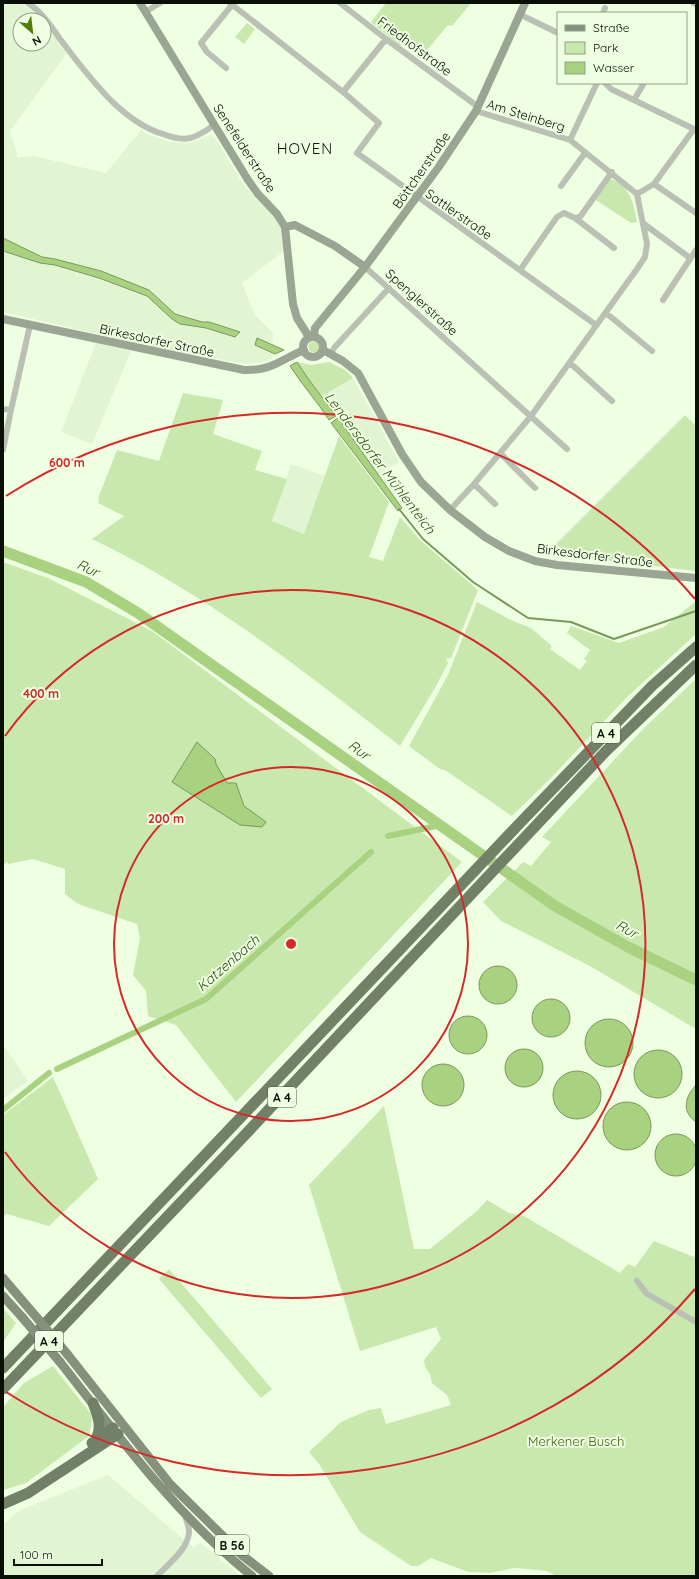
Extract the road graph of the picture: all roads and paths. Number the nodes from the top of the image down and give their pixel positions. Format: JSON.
{"nodes":[{"id":1,"x":28,"y":3,"type":"edge"},
{"id":2,"x":140,"y":3,"type":"edge"},
{"id":3,"x":160,"y":3,"type":"edge"},
{"id":4,"x":340,"y":3,"type":"edge"},
{"id":5,"x":525,"y":3,"type":"edge"},
{"id":6,"x":231,"y":4,"type":"edge"},
{"id":7,"x":145,"y":12,"type":"junction"},
{"id":8,"x":519,"y":14,"type":"junction"},
{"id":9,"x":557,"y":33,"type":"edge"},
{"id":10,"x":386,"y":39,"type":"junction"},
{"id":11,"x":226,"y":68,"type":"dead end"},
{"id":12,"x":597,"y":84,"type":"edge"},
{"id":13,"x":606,"y":84,"type":"edge"},
{"id":14,"x":643,"y":84,"type":"edge"},
{"id":15,"x":343,"y":92,"type":"junction"},
{"id":16,"x":634,"y":100,"type":"junction"},
{"id":17,"x":477,"y":109,"type":"junction"},
{"id":18,"x":214,"y":125,"type":"junction"},
{"id":19,"x":695,"y":130,"type":"edge"},
{"id":20,"x":570,"y":140,"type":"junction"},
{"id":21,"x":585,"y":153,"type":"junction"},
{"id":22,"x":612,"y":172,"type":"junction"},
{"id":23,"x":654,"y":184,"type":"junction"},
{"id":24,"x":561,"y":186,"type":"dead end"},
{"id":25,"x":637,"y":194,"type":"junction"},
{"id":26,"x":417,"y":197,"type":"junction"},
{"id":27,"x":696,"y":213,"type":"edge"},
{"id":28,"x":575,"y":218,"type":"junction"},
{"id":29,"x":644,"y":224,"type":"junction"},
{"id":30,"x":285,"y":227,"type":"junction"},
{"id":31,"x":614,"y":248,"type":"dead end"},
{"id":32,"x":696,"y":250,"type":"edge"},
{"id":33,"x":690,"y":258,"type":"junction"},
{"id":34,"x":366,"y":267,"type":"junction"},
{"id":35,"x":520,"y":270,"type":"junction"},
{"id":36,"x":389,"y":288,"type":"junction"},
{"id":37,"x":663,"y":300,"type":"dead end"},
{"id":38,"x":606,"y":314,"type":"junction"},
{"id":39,"x":3,"y":319,"type":"edge"},
{"id":40,"x":30,"y":325,"type":"junction"},
{"id":41,"x":596,"y":325,"type":"junction"},
{"id":42,"x":312,"y":337,"type":"junction"},
{"id":43,"x":304,"y":350,"type":"junction"},
{"id":44,"x":323,"y":350,"type":"junction"},
{"id":45,"x":652,"y":351,"type":"dead end"},
{"id":46,"x":331,"y":354,"type":"junction"},
{"id":47,"x":570,"y":363,"type":"junction"},
{"id":48,"x":612,"y":401,"type":"dead end"},
{"id":49,"x":3,"y":409,"type":"edge"},
{"id":50,"x":11,"y":410,"type":"junction"},
{"id":51,"x":531,"y":416,"type":"junction"},
{"id":52,"x":567,"y":449,"type":"dead end"},
{"id":53,"x":3,"y":450,"type":"edge"},
{"id":54,"x":500,"y":453,"type":"junction"},
{"id":55,"x":474,"y":484,"type":"junction"},
{"id":56,"x":535,"y":488,"type":"dead end"},
{"id":57,"x":495,"y":504,"type":"dead end"},
{"id":58,"x":450,"y":510,"type":"junction"},
{"id":59,"x":696,"y":578,"type":"edge"},
{"id":60,"x":696,"y":647,"type":"edge"},
{"id":61,"x":696,"y":665,"type":"edge"},
{"id":62,"x":3,"y":1278,"type":"edge"},
{"id":63,"x":636,"y":1281,"type":"dead end"},
{"id":64,"x":3,"y":1296,"type":"edge"},
{"id":65,"x":696,"y":1322,"type":"edge"},
{"id":66,"x":3,"y":1368,"type":"edge"},
{"id":67,"x":3,"y":1389,"type":"edge"},
{"id":68,"x":92,"y":1403,"type":"junction"},
{"id":69,"x":117,"y":1429,"type":"junction"},
{"id":70,"x":95,"y":1441,"type":"junction"},
{"id":71,"x":3,"y":1498,"type":"edge"},
{"id":72,"x":3,"y":1504,"type":"edge"},
{"id":73,"x":185,"y":1514,"type":"junction"},
{"id":74,"x":158,"y":1575,"type":"edge"},
{"id":75,"x":252,"y":1576,"type":"edge"},
{"id":76,"x":269,"y":1576,"type":"edge"}],
"edges":[{"from":1,"to":18,"type":"street"},
{"from":2,"to":7,"type":"main road","name":"Senefelderstraße"},
{"from":3,"to":7,"type":"street"},
{"from":4,"to":10,"type":"street","name":"Friedhofstraße"},
{"from":5,"to":8,"type":"main road","name":"Böttcherstraße"},
{"from":6,"to":11,"type":"street","name":"Sattlerstraße"},
{"from":6,"to":15,"type":"street","name":"Sattlerstraße"},
{"from":7,"to":18,"type":"main road","name":"Senefelderstraße"},
{"from":8,"to":9,"type":"street"},
{"from":8,"to":17,"type":"main road","name":"Böttcherstraße"},
{"from":10,"to":15,"type":"street"},
{"from":10,"to":17,"type":"street","name":"Friedhofstraße"},
{"from":12,"to":20,"type":"street","name":"Am Steinberg"},
{"from":13,"to":16,"type":"street"},
{"from":14,"to":16,"type":"street"},
{"from":15,"to":26,"type":"street","name":"Sattlerstraße"},
{"from":16,"to":19,"type":"street"},
{"from":17,"to":20,"type":"street","name":"Am Steinberg"},
{"from":17,"to":26,"type":"main road","name":"Böttcherstraße"},
{"from":18,"to":30,"type":"main road","name":"Senefelderstraße"},
{"from":19,"to":23,"type":"street"},
{"from":20,"to":21,"type":"street","name":"Am Steinberg"},
{"from":21,"to":22,"type":"street","name":"Am Steinberg"},
{"from":21,"to":24,"type":"street"},
{"from":22,"to":25,"type":"street","name":"Am Steinberg"},
{"from":22,"to":28,"type":"street"},
{"from":23,"to":25,"type":"street"},
{"from":23,"to":27,"type":"street"},
{"from":25,"to":29,"type":"street"},
{"from":26,"to":34,"type":"main road","name":"Böttcherstraße"},
{"from":26,"to":35,"type":"street","name":"Sattlerstraße"},
{"from":28,"to":31,"type":"street"},
{"from":28,"to":35,"type":"street"},
{"from":29,"to":33,"type":"street"},
{"from":29,"to":38,"type":"street"},
{"from":30,"to":34,"type":"main road","name":"Spenglerstraße"},
{"from":30,"to":42,"type":"main road","name":"Senefelderstraße"},
{"from":32,"to":33,"type":"street"},
{"from":33,"to":37,"type":"street"},
{"from":34,"to":36,"type":"street","name":"Spenglerstraße"},
{"from":34,"to":42,"type":"main road","name":"Böttcherstraße"},
{"from":35,"to":41,"type":"street","name":"Sattlerstraße"},
{"from":36,"to":46,"type":"street"},
{"from":36,"to":51,"type":"street","name":"Spenglerstraße"},
{"from":38,"to":41,"type":"street"},
{"from":38,"to":45,"type":"street"},
{"from":39,"to":40,"type":"main road","name":"Birkesdorfer Straße"},
{"from":40,"to":43,"type":"main road","name":"Birkesdorfer Straße"},
{"from":40,"to":50,"type":"street"},
{"from":41,"to":47,"type":"street"},
{"from":42,"to":43,"type":"main road"},
{"from":42,"to":44,"type":"main road"},
{"from":43,"to":44,"type":"main road"},
{"from":44,"to":46,"type":"main road","name":"Birkesdorfer Straße"},
{"from":46,"to":58,"type":"main road","name":"Birkesdorfer Straße"},
{"from":47,"to":48,"type":"street"},
{"from":47,"to":51,"type":"street"},
{"from":49,"to":50,"type":"street"},
{"from":50,"to":53,"type":"street"},
{"from":51,"to":52,"type":"street"},
{"from":51,"to":54,"type":"street"},
{"from":54,"to":55,"type":"street"},
{"from":54,"to":56,"type":"street"},
{"from":55,"to":57,"type":"street"},
{"from":55,"to":58,"type":"street"},
{"from":58,"to":59,"type":"main road","name":"Birkesdorfer Straße"},
{"from":60,"to":66,"type":"highway","number":"A 4"},
{"from":61,"to":67,"type":"highway","number":"A 4"},
{"from":62,"to":69,"type":"main road","number":"B 56","bridge":true},
{"from":63,"to":65,"type":"street"},
{"from":64,"to":68,"type":"main road","number":"B 56","bridge":true},
{"from":68,"to":69,"type":"main road","number":"B 56"},
{"from":68,"to":70,"type":"highway"},
{"from":69,"to":70,"type":"highway"},
{"from":69,"to":72,"type":"highway"},
{"from":69,"to":73,"type":"main road","number":"B 56"},
{"from":69,"to":76,"type":"main road","number":"B 56"},
{"from":70,"to":71,"type":"highway"},
{"from":73,"to":74,"type":"street"},
{"from":73,"to":75,"type":"main road","number":"B 56"}]}
